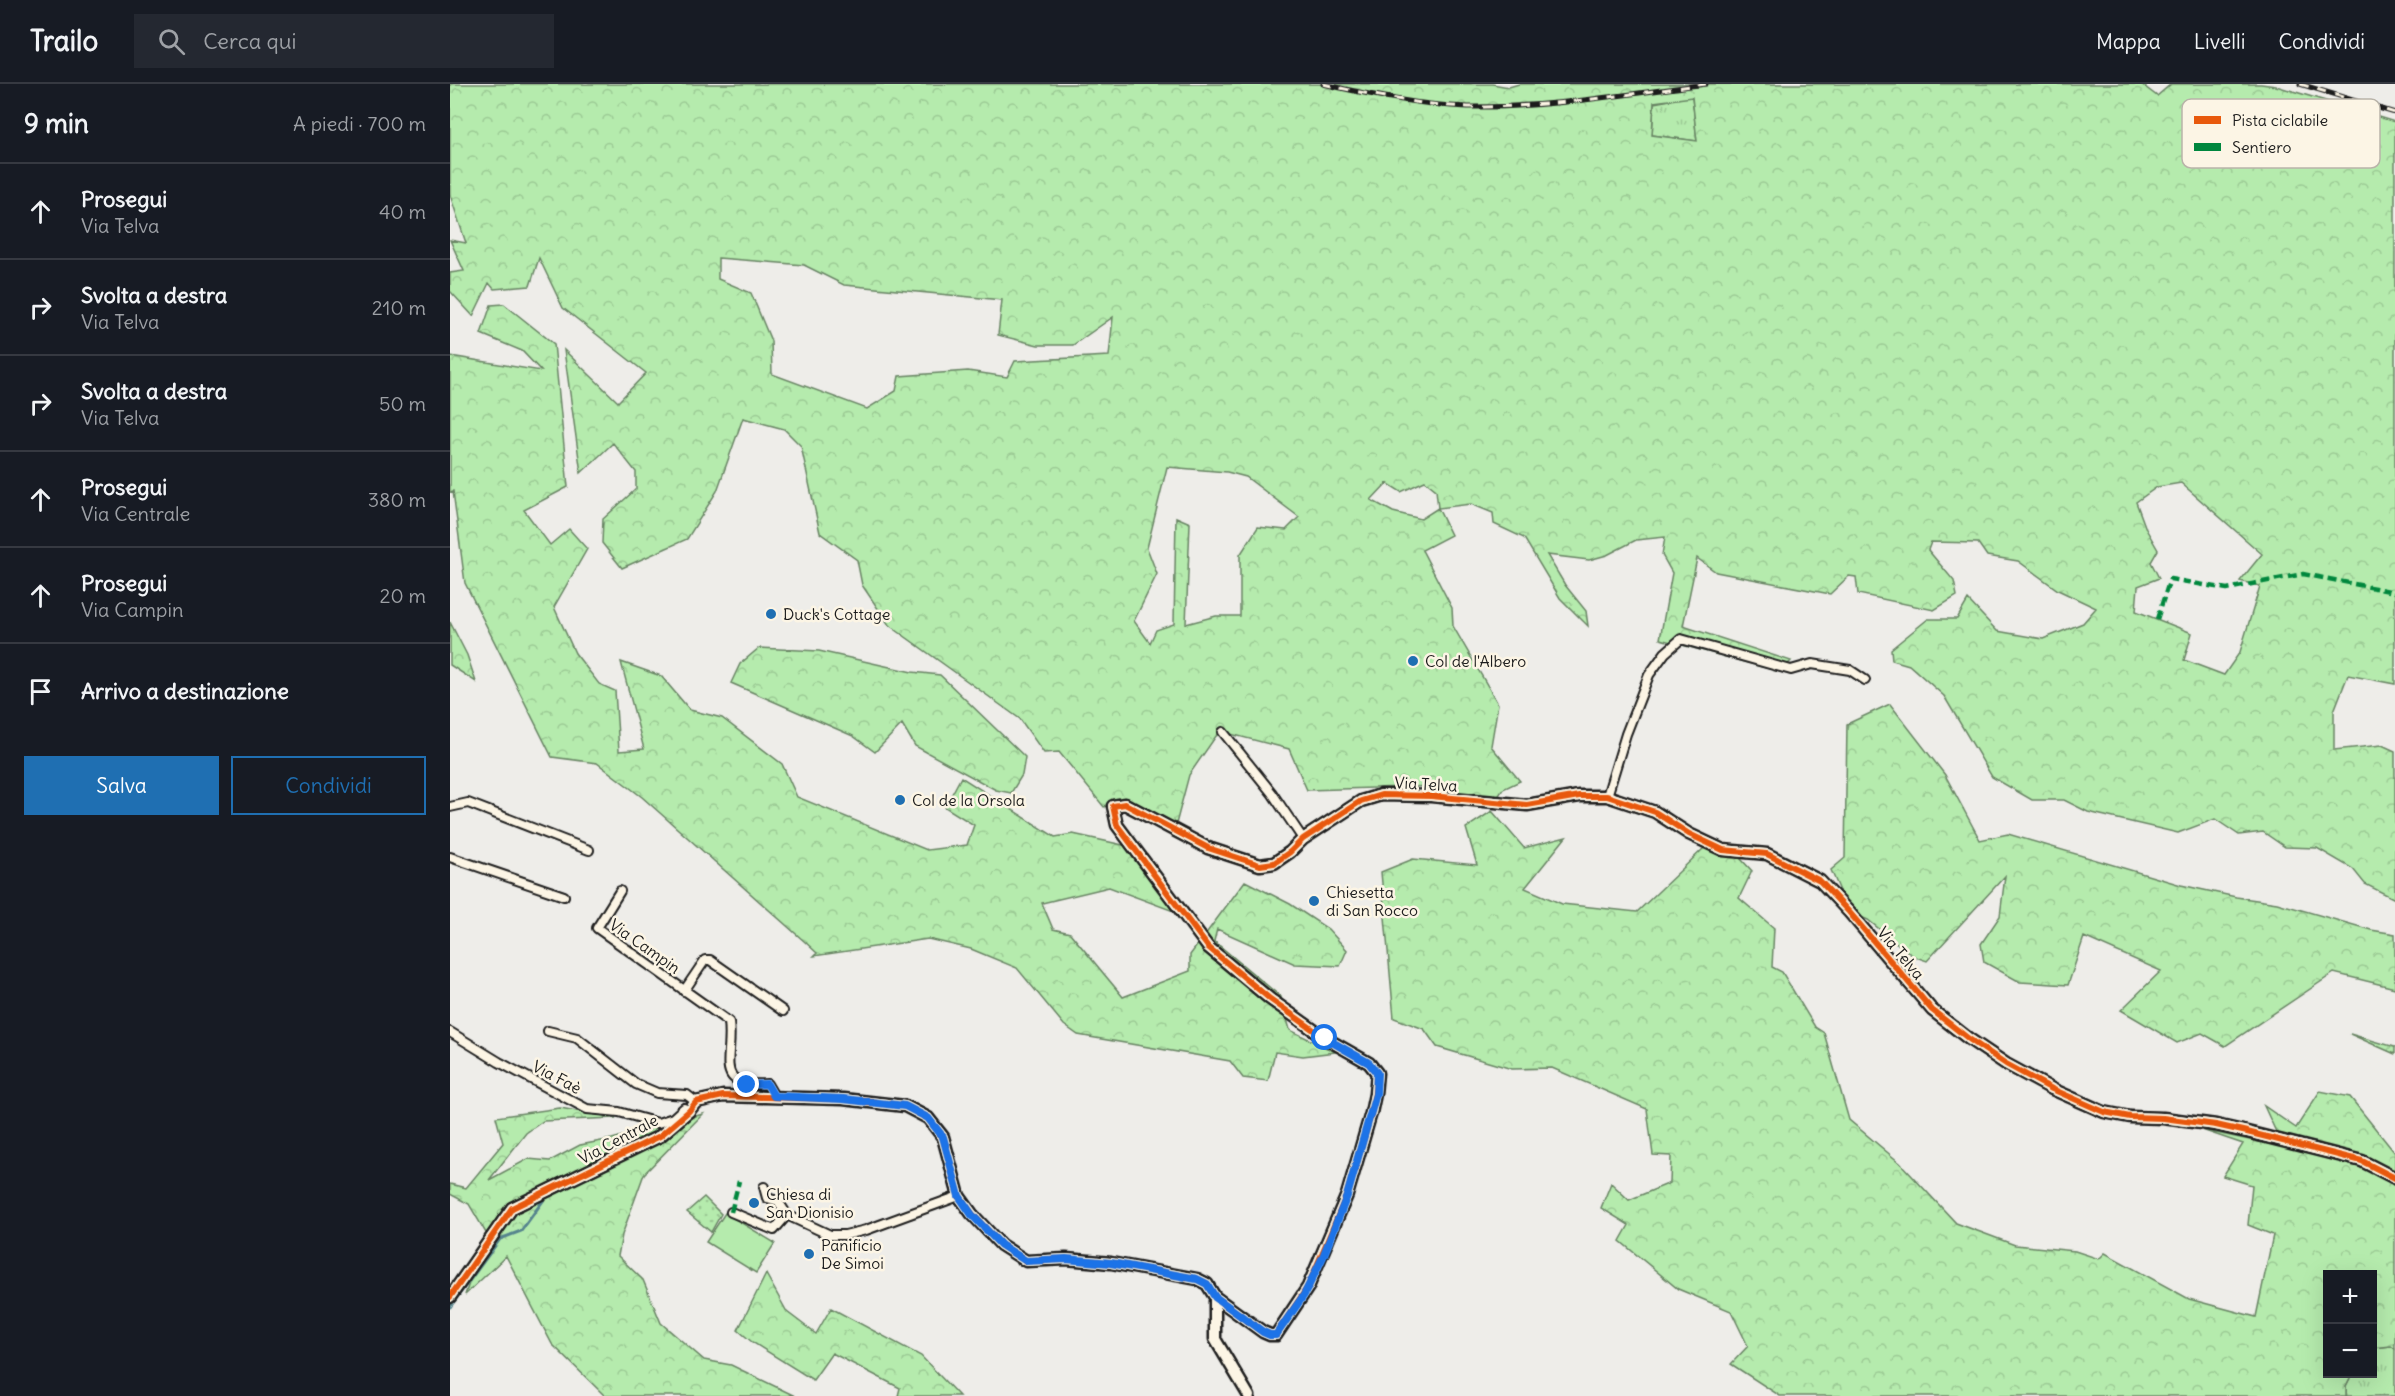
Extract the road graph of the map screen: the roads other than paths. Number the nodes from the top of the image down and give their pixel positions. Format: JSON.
{"nodes":[{"id":1,"x":1866,"y":680,"type":"dead end"},
{"id":2,"x":1223,"y":732,"type":"dead end"},
{"id":3,"x":1607,"y":796,"type":"junction"},
{"id":4,"x":450,"y":807,"type":"edge"},
{"id":5,"x":1303,"y":839,"type":"junction"},
{"id":6,"x":589,"y":850,"type":"dead end"},
{"id":7,"x":450,"y":857,"type":"edge"},
{"id":8,"x":620,"y":891,"type":"dead end"},
{"id":9,"x":564,"y":896,"type":"dead end"},
{"id":10,"x":684,"y":991,"type":"junction"},
{"id":11,"x":783,"y":1011,"type":"dead end"},
{"id":12,"x":548,"y":1031,"type":"dead end"},
{"id":13,"x":450,"y":1032,"type":"edge"},
{"id":14,"x":774,"y":1096,"type":"junction"},
{"id":15,"x":696,"y":1102,"type":"junction"},
{"id":16,"x":689,"y":1111,"type":"junction"},
{"id":17,"x":2395,"y":1178,"type":"edge"},
{"id":18,"x":764,"y":1187,"type":"dead end"},
{"id":19,"x":959,"y":1196,"type":"junction"},
{"id":20,"x":731,"y":1212,"type":"dead end"},
{"id":21,"x":787,"y":1215,"type":"junction"},
{"id":22,"x":450,"y":1297,"type":"edge"},
{"id":23,"x":1215,"y":1297,"type":"junction"},
{"id":24,"x":1249,"y":1396,"type":"edge"}],
"edges":[{"from":1,"to":3,"type":"street"},
{"from":2,"to":5,"type":"street"},
{"from":3,"to":5,"type":"street","name":"Via Telva"},
{"from":3,"to":17,"type":"street","name":"Via Telva"},
{"from":4,"to":6,"type":"street"},
{"from":5,"to":23,"type":"street","name":"Via Telva"},
{"from":7,"to":9,"type":"street"},
{"from":8,"to":10,"type":"street","name":"Via Campin"},
{"from":10,"to":11,"type":"street","name":"Via Campin"},
{"from":10,"to":14,"type":"street","name":"Via Campin"},
{"from":12,"to":15,"type":"street","name":"Via Centrale"},
{"from":13,"to":16,"type":"street","name":"Via Faè"},
{"from":14,"to":15,"type":"street","name":"Via Centrale"},
{"from":14,"to":19,"type":"street","name":"Via Centrale"},
{"from":15,"to":16,"type":"street","name":"Via Centrale"},
{"from":16,"to":22,"type":"street","name":"Via Centrale"},
{"from":18,"to":21,"type":"street"},
{"from":19,"to":21,"type":"street"},
{"from":19,"to":23,"type":"street","name":"Via Centrale"},
{"from":20,"to":21,"type":"street"},
{"from":23,"to":24,"type":"street"}]}
